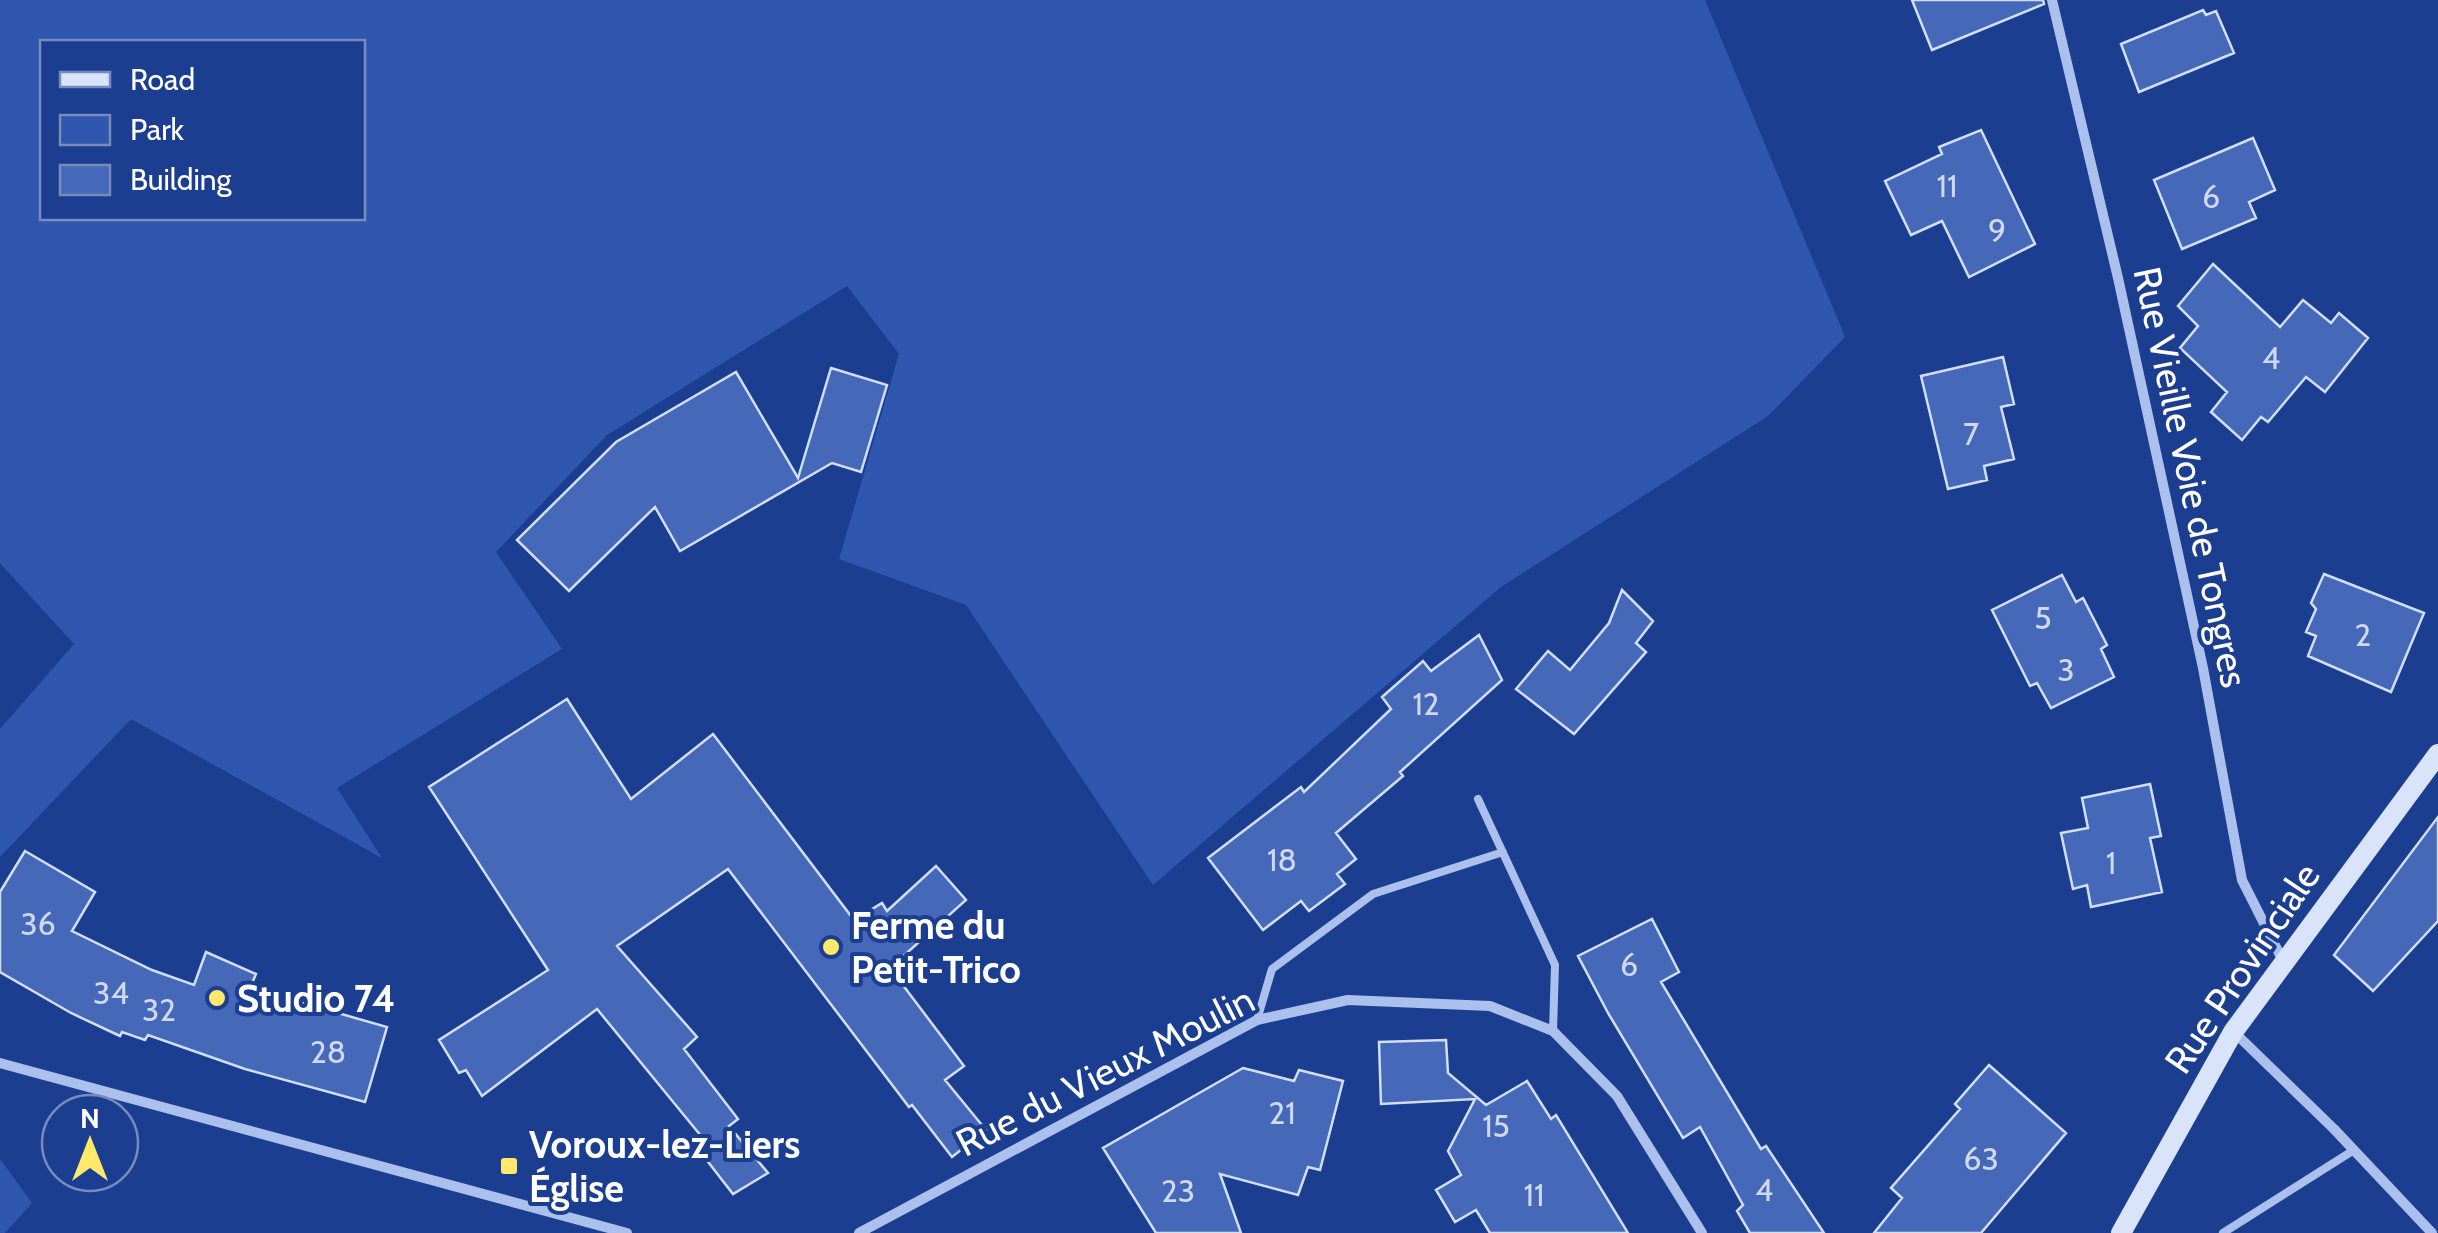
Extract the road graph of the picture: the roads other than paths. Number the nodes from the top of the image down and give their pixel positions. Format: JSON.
{"nodes":[{"id":1,"x":2052,"y":0,"type":"edge"},
{"id":2,"x":2438,"y":754,"type":"edge"},
{"id":3,"x":1478,"y":799,"type":"dead end"},
{"id":4,"x":1503,"y":852,"type":"junction"},
{"id":5,"x":2284,"y":961,"type":"junction"},
{"id":6,"x":1256,"y":1020,"type":"junction"},
{"id":7,"x":1553,"y":1031,"type":"junction"},
{"id":8,"x":2233,"y":1032,"type":"junction"},
{"id":9,"x":0,"y":1063,"type":"edge"},
{"id":10,"x":2354,"y":1150,"type":"junction"},
{"id":11,"x":627,"y":1233,"type":"edge"},
{"id":12,"x":859,"y":1233,"type":"edge"},
{"id":13,"x":1702,"y":1233,"type":"edge"},
{"id":14,"x":2121,"y":1233,"type":"edge"},
{"id":15,"x":2223,"y":1233,"type":"edge"},
{"id":16,"x":2432,"y":1233,"type":"edge"}],
"edges":[{"from":1,"to":5,"type":"street","name":"Rue Vieille Voie de Tongres"},
{"from":2,"to":5,"type":"main road","name":"Rue Provinciale"},
{"from":3,"to":4,"type":"lane"},
{"from":4,"to":6,"type":"lane"},
{"from":4,"to":7,"type":"lane"},
{"from":5,"to":8,"type":"main road","name":"Rue Provinciale"},
{"from":6,"to":7,"type":"street","name":"Rue du Vieux Moulin"},
{"from":6,"to":12,"type":"street","name":"Rue du Vieux Moulin"},
{"from":7,"to":13,"type":"street","name":"Rue du Vieux Moulin"},
{"from":8,"to":10,"type":"street"},
{"from":8,"to":14,"type":"main road","name":"Rue Provinciale"},
{"from":9,"to":11,"type":"street"},
{"from":10,"to":15,"type":"lane"},
{"from":10,"to":16,"type":"street"}]}
